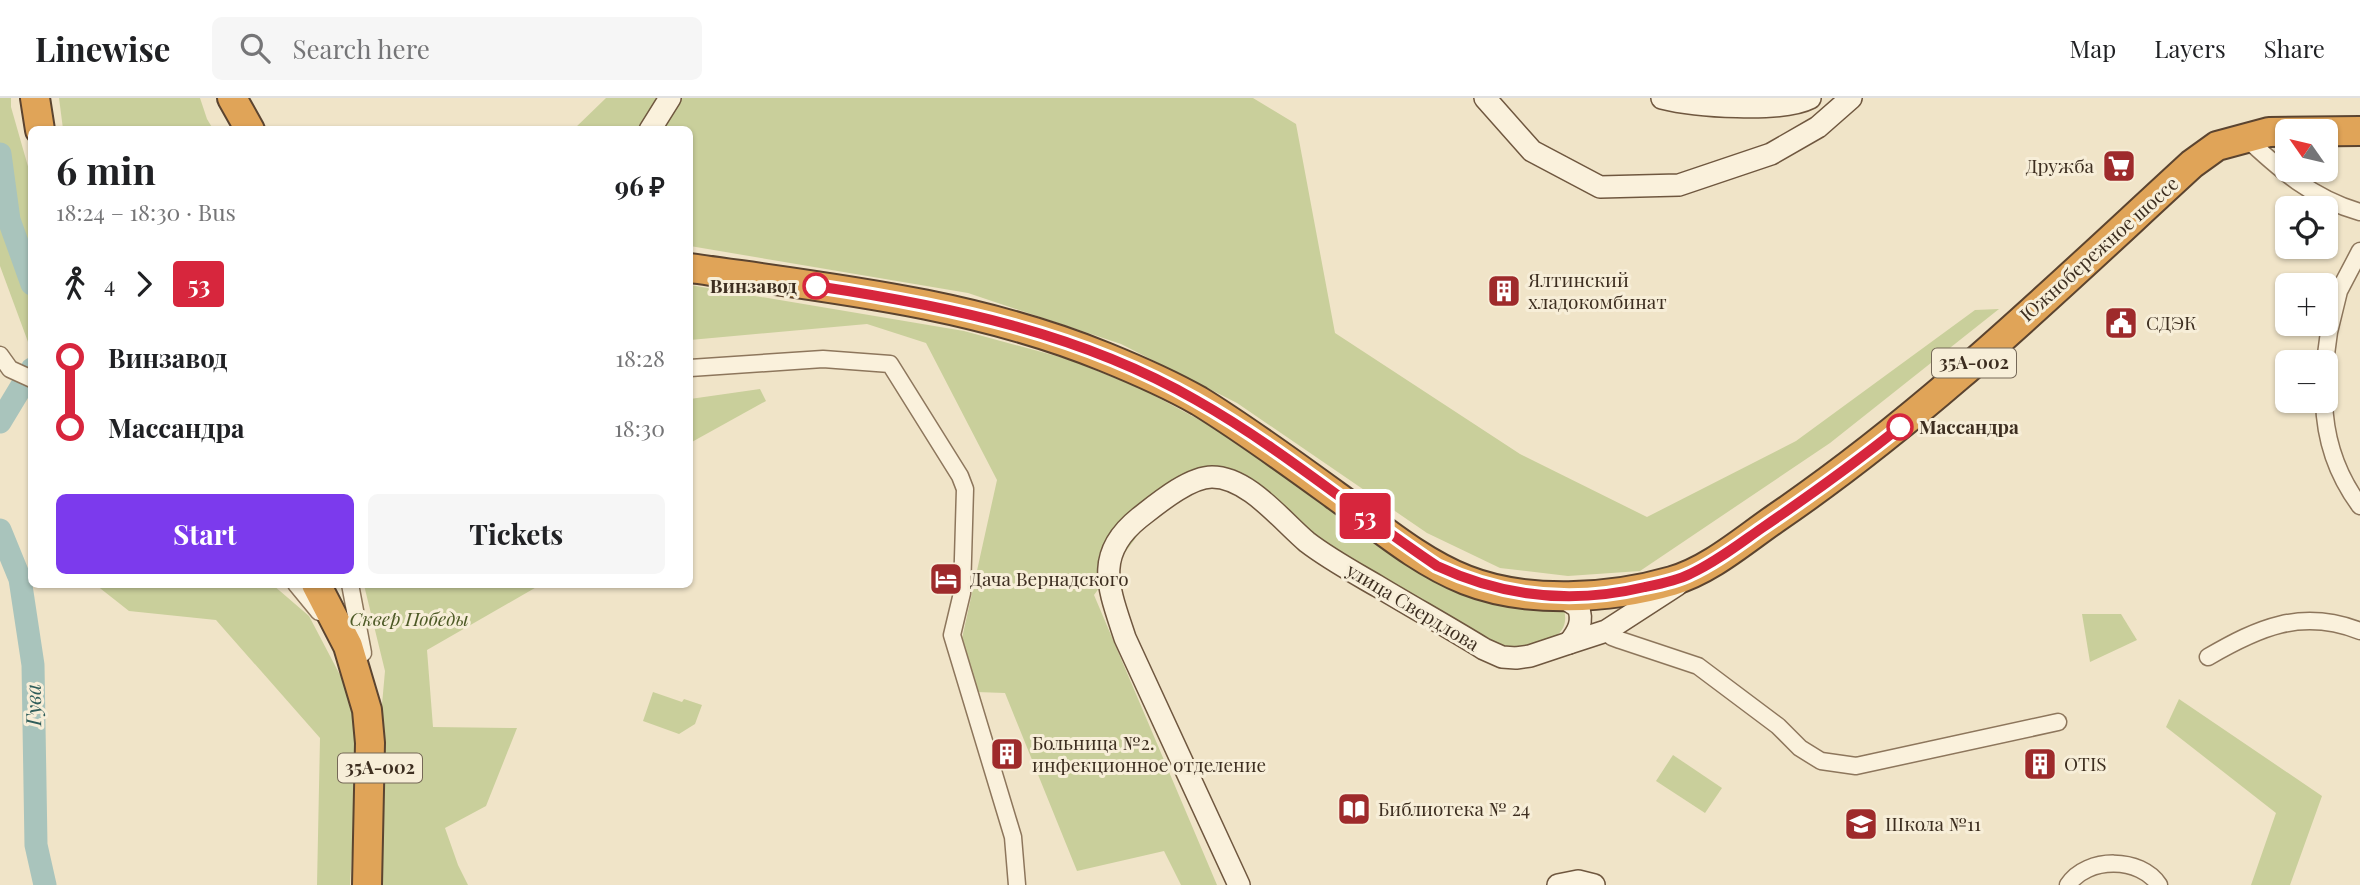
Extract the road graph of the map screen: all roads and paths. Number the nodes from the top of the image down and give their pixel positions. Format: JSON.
{"nodes":[{"id":1,"x":35,"y":98,"type":"edge"},
{"id":2,"x":50,"y":98,"type":"edge"},
{"id":3,"x":220,"y":98,"type":"edge"},
{"id":4,"x":232,"y":98,"type":"edge"},
{"id":5,"x":670,"y":98,"type":"edge"},
{"id":6,"x":1485,"y":98,"type":"edge"},
{"id":7,"x":1662,"y":98,"type":"edge"},
{"id":8,"x":1810,"y":98,"type":"edge"},
{"id":9,"x":1851,"y":98,"type":"edge"},
{"id":10,"x":2360,"y":124,"type":"edge"},
{"id":11,"x":39,"y":126,"type":"edge"},
{"id":12,"x":54,"y":126,"type":"edge"},
{"id":13,"x":235,"y":126,"type":"edge"},
{"id":14,"x":248,"y":126,"type":"edge"},
{"id":15,"x":652,"y":126,"type":"edge"},
{"id":16,"x":2360,"y":131,"type":"edge"},
{"id":17,"x":2245,"y":137,"type":"junction"},
{"id":18,"x":2360,"y":212,"type":"edge"},
{"id":19,"x":2360,"y":251,"type":"edge"},
{"id":20,"x":693,"y":257,"type":"edge"},
{"id":21,"x":693,"y":268,"type":"edge"},
{"id":22,"x":2327,"y":350,"type":"edge"},
{"id":23,"x":0,"y":355,"type":"edge"},
{"id":24,"x":693,"y":368,"type":"edge"},
{"id":25,"x":17,"y":373,"type":"edge"},
{"id":26,"x":2326,"y":413,"type":"edge"},
{"id":27,"x":2360,"y":506,"type":"edge"},
{"id":28,"x":1690,"y":575,"type":"junction"},
{"id":29,"x":299,"y":588,"type":"edge"},
{"id":30,"x":318,"y":588,"type":"edge"},
{"id":31,"x":330,"y":588,"type":"edge"},
{"id":32,"x":351,"y":588,"type":"edge"},
{"id":33,"x":1616,"y":588,"type":"junction"},
{"id":34,"x":1561,"y":596,"type":"junction"},
{"id":35,"x":1606,"y":631,"type":"junction"},
{"id":36,"x":2360,"y":631,"type":"edge"},
{"id":37,"x":1569,"y":643,"type":"junction"},
{"id":38,"x":363,"y":653,"type":"junction"},
{"id":39,"x":2208,"y":657,"type":"dead end"},
{"id":40,"x":359,"y":681,"type":"junction"},
{"id":41,"x":2058,"y":722,"type":"dead end"},
{"id":42,"x":367,"y":885,"type":"edge"},
{"id":43,"x":375,"y":885,"type":"edge"},
{"id":44,"x":1017,"y":885,"type":"edge"},
{"id":45,"x":1239,"y":885,"type":"edge"},
{"id":46,"x":1558,"y":885,"type":"edge"},
{"id":47,"x":1594,"y":885,"type":"edge"},
{"id":48,"x":2068,"y":885,"type":"edge"},
{"id":49,"x":2159,"y":885,"type":"edge"}],
"edges":[{"from":1,"to":11,"type":"highway"},
{"from":2,"to":12,"type":"highway"},
{"from":3,"to":13,"type":"highway"},
{"from":4,"to":14,"type":"highway"},
{"from":5,"to":15,"type":"main road"},
{"from":6,"to":9,"type":"main road"},
{"from":7,"to":8,"type":"main road"},
{"from":10,"to":33,"type":"highway","name":"Южнобережное шоссе","number":"35А-002"},
{"from":16,"to":17,"type":"highway","name":"Южнобережное шоссе","number":"35А-002"},
{"from":17,"to":18,"type":"street"},
{"from":17,"to":28,"type":"highway","name":"Южнобережное шоссе","number":"35А-002"},
{"from":19,"to":22,"type":"street"},
{"from":20,"to":33,"type":"highway","name":"Южнобережное шоссе","number":"35А-002"},
{"from":21,"to":34,"type":"highway","name":"Южнобережное шоссе","number":"35А-002"},
{"from":23,"to":25,"type":"street"},
{"from":24,"to":44,"type":"street"},
{"from":26,"to":27,"type":"street"},
{"from":28,"to":33,"type":"highway","name":"Южнобережное шоссе","number":"35А-002"},
{"from":28,"to":35,"type":"main road","name":"улица Свердлова"},
{"from":29,"to":40,"type":"street"},
{"from":30,"to":40,"type":"highway","number":"35А-002"},
{"from":31,"to":38,"type":"highway","number":"35А-002"},
{"from":32,"to":38,"type":"street"},
{"from":33,"to":34,"type":"highway","name":"Южнобережное шоссе","number":"35А-002"},
{"from":33,"to":35,"type":"main road"},
{"from":34,"to":37,"type":"main road"},
{"from":35,"to":37,"type":"main road","name":"улица Свердлова"},
{"from":35,"to":41,"type":"street"},
{"from":36,"to":39,"type":"street"},
{"from":37,"to":45,"type":"main road","name":"улица Свердлова"},
{"from":38,"to":43,"type":"highway","number":"35А-002"},
{"from":40,"to":42,"type":"highway","number":"35А-002"},
{"from":46,"to":47,"type":"main road"},
{"from":48,"to":49,"type":"street"}]}
